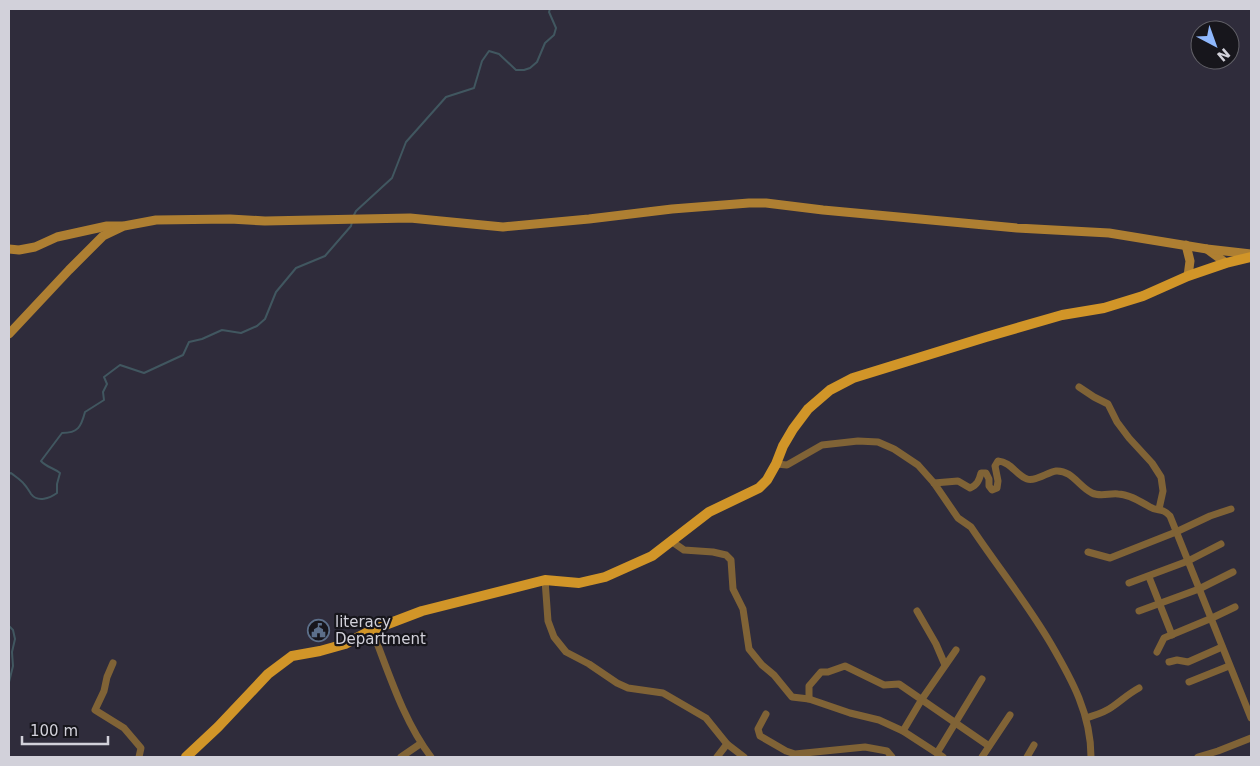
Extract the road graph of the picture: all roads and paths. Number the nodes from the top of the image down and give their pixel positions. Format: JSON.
{"nodes":[{"id":1,"x":124,"y":226,"type":"junction"},
{"id":2,"x":1186,"y":245,"type":"junction"},
{"id":3,"x":1207,"y":248,"type":"junction"},
{"id":4,"x":9,"y":249,"type":"edge"},
{"id":5,"x":1251,"y":255,"type":"edge"},
{"id":6,"x":1226,"y":263,"type":"junction"},
{"id":7,"x":1188,"y":276,"type":"junction"},
{"id":8,"x":9,"y":334,"type":"edge"},
{"id":9,"x":1079,"y":387,"type":"dead end"},
{"id":10,"x":776,"y":464,"type":"junction"},
{"id":11,"x":934,"y":483,"type":"junction"},
{"id":12,"x":1159,"y":509,"type":"junction"},
{"id":13,"x":1231,"y":509,"type":"dead end"},
{"id":14,"x":1176,"y":532,"type":"junction"},
{"id":15,"x":671,"y":541,"type":"junction"},
{"id":16,"x":1220,"y":544,"type":"dead end"},
{"id":17,"x":1088,"y":552,"type":"dead end"},
{"id":18,"x":1188,"y":561,"type":"junction"},
{"id":19,"x":1233,"y":572,"type":"dead end"},
{"id":20,"x":1149,"y":577,"type":"junction"},
{"id":21,"x":545,"y":580,"type":"junction"},
{"id":22,"x":1129,"y":583,"type":"dead end"},
{"id":23,"x":1199,"y":589,"type":"junction"},
{"id":24,"x":1160,"y":604,"type":"junction"},
{"id":25,"x":1235,"y":607,"type":"dead end"},
{"id":26,"x":917,"y":611,"type":"dead end"},
{"id":27,"x":1139,"y":612,"type":"dead end"},
{"id":28,"x":1212,"y":618,"type":"junction"},
{"id":29,"x":372,"y":630,"type":"junction"},
{"id":30,"x":1172,"y":635,"type":"junction"},
{"id":31,"x":1222,"y":647,"type":"junction"},
{"id":32,"x":956,"y":650,"type":"dead end"},
{"id":33,"x":1157,"y":652,"type":"dead end"},
{"id":34,"x":1169,"y":662,"type":"dead end"},
{"id":35,"x":113,"y":663,"type":"dead end"},
{"id":36,"x":945,"y":665,"type":"junction"},
{"id":37,"x":1229,"y":666,"type":"junction"},
{"id":38,"x":982,"y":680,"type":"dead end"},
{"id":39,"x":1189,"y":682,"type":"dead end"},
{"id":40,"x":1139,"y":688,"type":"dead end"},
{"id":41,"x":809,"y":699,"type":"junction"},
{"id":42,"x":922,"y":699,"type":"junction"},
{"id":43,"x":766,"y":714,"type":"dead end"},
{"id":44,"x":1010,"y":715,"type":"dead end"},
{"id":45,"x":1086,"y":718,"type":"junction"},
{"id":46,"x":1251,"y":718,"type":"edge"},
{"id":47,"x":956,"y":723,"type":"junction"},
{"id":48,"x":903,"y":731,"type":"junction"},
{"id":49,"x":1251,"y":738,"type":"edge"},
{"id":50,"x":420,"y":744,"type":"junction"},
{"id":51,"x":727,"y":744,"type":"junction"},
{"id":52,"x":989,"y":746,"type":"junction"},
{"id":53,"x":1034,"y":746,"type":"dead end"},
{"id":54,"x":940,"y":755,"type":"edge"},
{"id":55,"x":797,"y":756,"type":"edge"},
{"id":56,"x":139,"y":757,"type":"edge"},
{"id":57,"x":186,"y":757,"type":"edge"},
{"id":58,"x":401,"y":757,"type":"edge"},
{"id":59,"x":431,"y":757,"type":"edge"},
{"id":60,"x":717,"y":757,"type":"edge"},
{"id":61,"x":744,"y":757,"type":"edge"},
{"id":62,"x":892,"y":757,"type":"edge"},
{"id":63,"x":982,"y":757,"type":"edge"},
{"id":64,"x":1027,"y":757,"type":"edge"},
{"id":65,"x":1090,"y":757,"type":"edge"},
{"id":66,"x":1198,"y":757,"type":"edge"}],
"edges":[{"from":1,"to":2,"type":"main road"},
{"from":1,"to":4,"type":"main road"},
{"from":1,"to":8,"type":"main road"},
{"from":2,"to":3,"type":"main road"},
{"from":2,"to":7,"type":"main road"},
{"from":3,"to":5,"type":"main road"},
{"from":3,"to":6,"type":"main road"},
{"from":5,"to":6,"type":"main road"},
{"from":6,"to":7,"type":"main road"},
{"from":7,"to":10,"type":"main road"},
{"from":9,"to":12,"type":"street"},
{"from":10,"to":11,"type":"street"},
{"from":10,"to":15,"type":"main road"},
{"from":11,"to":12,"type":"street"},
{"from":11,"to":45,"type":"street"},
{"from":12,"to":14,"type":"street"},
{"from":13,"to":14,"type":"street"},
{"from":14,"to":17,"type":"street"},
{"from":14,"to":18,"type":"street"},
{"from":15,"to":21,"type":"main road"},
{"from":15,"to":41,"type":"street"},
{"from":16,"to":18,"type":"street"},
{"from":18,"to":20,"type":"street"},
{"from":18,"to":23,"type":"street"},
{"from":19,"to":23,"type":"street"},
{"from":20,"to":22,"type":"street"},
{"from":20,"to":24,"type":"street"},
{"from":21,"to":29,"type":"main road"},
{"from":21,"to":51,"type":"street"},
{"from":23,"to":24,"type":"street"},
{"from":23,"to":28,"type":"street"},
{"from":24,"to":27,"type":"street"},
{"from":24,"to":30,"type":"street"},
{"from":25,"to":28,"type":"street"},
{"from":26,"to":36,"type":"street"},
{"from":28,"to":30,"type":"street"},
{"from":28,"to":31,"type":"street"},
{"from":29,"to":50,"type":"street"},
{"from":29,"to":57,"type":"main road"},
{"from":30,"to":33,"type":"street"},
{"from":31,"to":34,"type":"street"},
{"from":31,"to":37,"type":"street"},
{"from":32,"to":36,"type":"street"},
{"from":35,"to":56,"type":"street"},
{"from":36,"to":42,"type":"street"},
{"from":37,"to":39,"type":"street"},
{"from":37,"to":46,"type":"street"},
{"from":38,"to":47,"type":"street"},
{"from":40,"to":45,"type":"street"},
{"from":41,"to":42,"type":"street"},
{"from":41,"to":48,"type":"street"},
{"from":42,"to":47,"type":"street"},
{"from":42,"to":48,"type":"street"},
{"from":43,"to":55,"type":"street"},
{"from":44,"to":52,"type":"street"},
{"from":45,"to":65,"type":"street"},
{"from":47,"to":52,"type":"street"},
{"from":47,"to":54,"type":"street"},
{"from":48,"to":54,"type":"street"},
{"from":49,"to":66,"type":"street"},
{"from":50,"to":58,"type":"street"},
{"from":50,"to":59,"type":"street"},
{"from":51,"to":60,"type":"street"},
{"from":51,"to":61,"type":"street"},
{"from":52,"to":63,"type":"street"},
{"from":53,"to":64,"type":"street"},
{"from":55,"to":62,"type":"street"}]}
